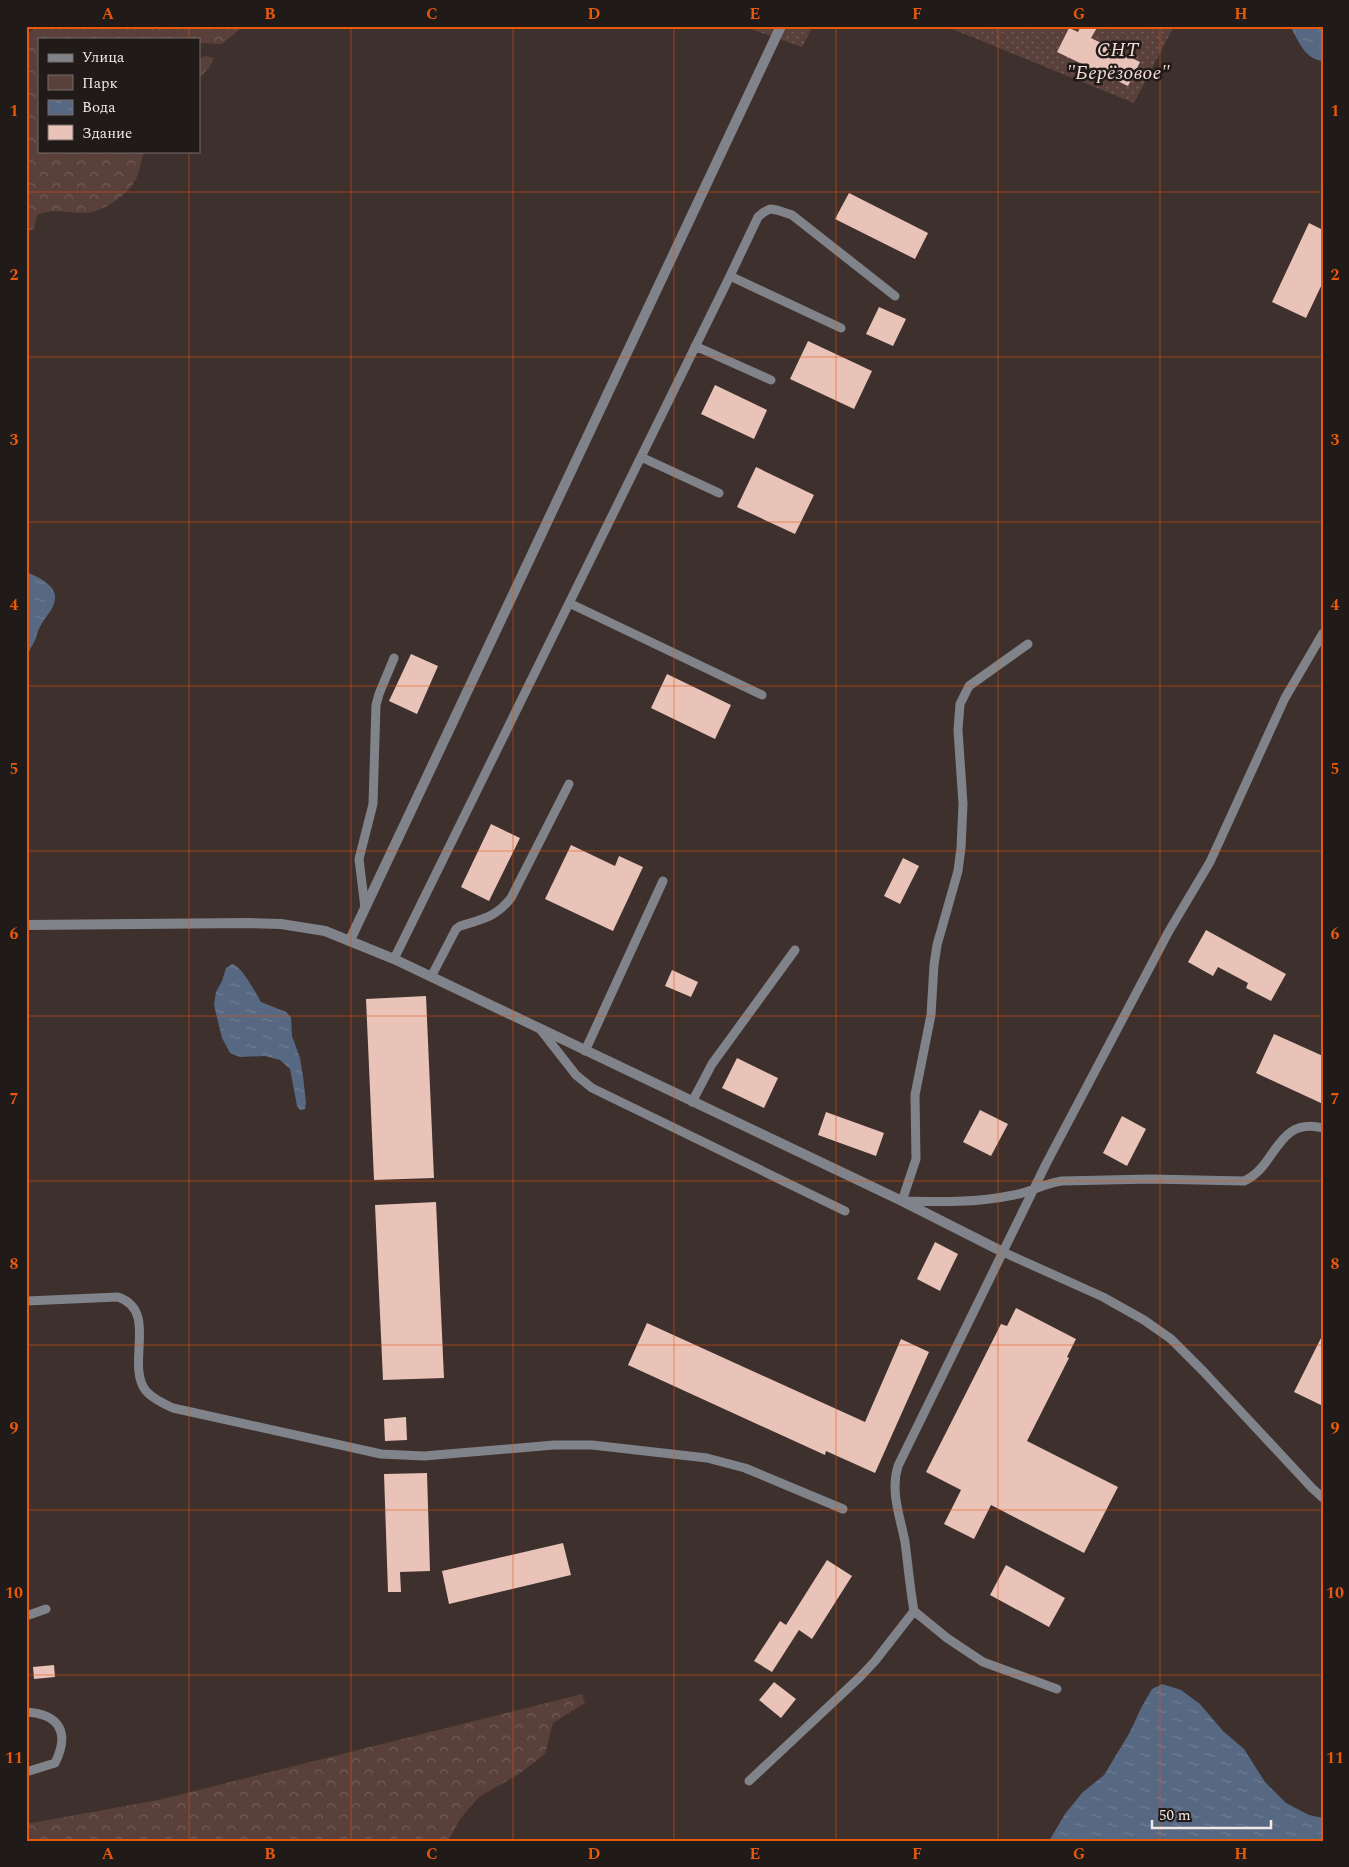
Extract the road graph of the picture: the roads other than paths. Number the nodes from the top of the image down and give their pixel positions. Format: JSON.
{"nodes":[{"id":1,"x":781,"y":26,"type":"edge"},
{"id":2,"x":730,"y":276,"type":"junction"},
{"id":3,"x":895,"y":296,"type":"dead end"},
{"id":4,"x":841,"y":328,"type":"dead end"},
{"id":5,"x":695,"y":346,"type":"junction"},
{"id":6,"x":771,"y":380,"type":"dead end"},
{"id":7,"x":640,"y":457,"type":"junction"},
{"id":8,"x":719,"y":493,"type":"dead end"},
{"id":9,"x":569,"y":603,"type":"junction"},
{"id":10,"x":1323,"y":633,"type":"edge"},
{"id":11,"x":1028,"y":644,"type":"dead end"},
{"id":12,"x":394,"y":658,"type":"dead end"},
{"id":13,"x":762,"y":695,"type":"dead end"},
{"id":14,"x":569,"y":784,"type":"dead end"},
{"id":15,"x":663,"y":881,"type":"dead end"},
{"id":16,"x":365,"y":908,"type":"junction"},
{"id":17,"x":26,"y":926,"type":"edge"},
{"id":18,"x":350,"y":940,"type":"junction"},
{"id":19,"x":795,"y":950,"type":"dead end"},
{"id":20,"x":394,"y":959,"type":"junction"},
{"id":21,"x":430,"y":976,"type":"junction"},
{"id":22,"x":540,"y":1029,"type":"junction"},
{"id":23,"x":585,"y":1051,"type":"junction"},
{"id":24,"x":692,"y":1102,"type":"junction"},
{"id":25,"x":1323,"y":1128,"type":"edge"},
{"id":26,"x":1034,"y":1190,"type":"junction"},
{"id":27,"x":902,"y":1201,"type":"junction"},
{"id":28,"x":845,"y":1211,"type":"dead end"},
{"id":29,"x":1003,"y":1252,"type":"junction"},
{"id":30,"x":26,"y":1301,"type":"edge"},
{"id":31,"x":1323,"y":1498,"type":"edge"},
{"id":32,"x":843,"y":1509,"type":"dead end"},
{"id":33,"x":46,"y":1609,"type":"dead end"},
{"id":34,"x":914,"y":1611,"type":"junction"},
{"id":35,"x":26,"y":1616,"type":"edge"},
{"id":36,"x":1057,"y":1689,"type":"dead end"},
{"id":37,"x":26,"y":1712,"type":"edge"},
{"id":38,"x":26,"y":1772,"type":"edge"},
{"id":39,"x":749,"y":1781,"type":"dead end"}],
"edges":[{"from":1,"to":16,"type":"street"},
{"from":2,"to":3,"type":"lane"},
{"from":2,"to":4,"type":"lane"},
{"from":2,"to":5,"type":"lane"},
{"from":5,"to":6,"type":"lane"},
{"from":5,"to":7,"type":"lane"},
{"from":7,"to":8,"type":"lane"},
{"from":7,"to":9,"type":"lane"},
{"from":9,"to":13,"type":"lane"},
{"from":9,"to":20,"type":"lane"},
{"from":10,"to":26,"type":"lane"},
{"from":11,"to":27,"type":"lane"},
{"from":12,"to":16,"type":"lane"},
{"from":14,"to":21,"type":"lane"},
{"from":15,"to":23,"type":"lane"},
{"from":16,"to":18,"type":"street"},
{"from":17,"to":18,"type":"street"},
{"from":18,"to":20,"type":"street"},
{"from":19,"to":24,"type":"lane"},
{"from":20,"to":21,"type":"street"},
{"from":21,"to":22,"type":"street"},
{"from":22,"to":23,"type":"street"},
{"from":22,"to":28,"type":"lane"},
{"from":23,"to":24,"type":"street"},
{"from":24,"to":27,"type":"street"},
{"from":25,"to":26,"type":"lane"},
{"from":26,"to":27,"type":"lane"},
{"from":26,"to":29,"type":"lane"},
{"from":27,"to":29,"type":"street"},
{"from":29,"to":31,"type":"lane"},
{"from":29,"to":34,"type":"lane"},
{"from":30,"to":32,"type":"lane"},
{"from":33,"to":35,"type":"lane"},
{"from":34,"to":36,"type":"lane"},
{"from":34,"to":39,"type":"lane"},
{"from":37,"to":38,"type":"lane"}]}
